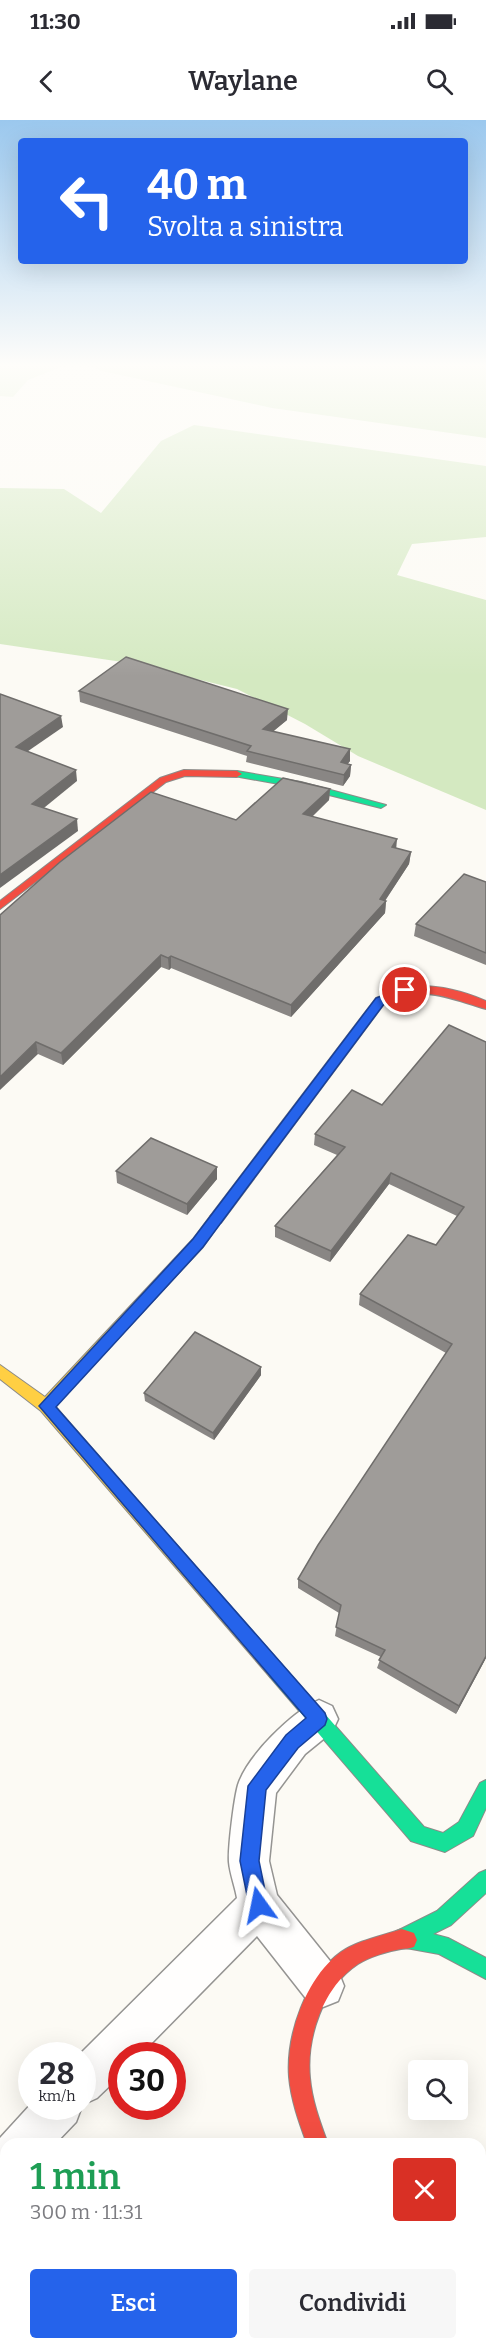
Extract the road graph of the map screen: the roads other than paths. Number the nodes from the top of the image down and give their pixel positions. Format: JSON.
{"nodes":[{"id":1,"x":381,"y":805,"type":"dead end"},
{"id":2,"x":0,"y":906,"type":"edge"},
{"id":3,"x":486,"y":1005,"type":"edge"},
{"id":4,"x":0,"y":1371,"type":"edge"},
{"id":5,"x":46,"y":1406,"type":"junction"},
{"id":6,"x":318,"y":1719,"type":"junction"},
{"id":7,"x":486,"y":1789,"type":"edge"},
{"id":8,"x":486,"y":1880,"type":"edge"},
{"id":9,"x":259,"y":1905,"type":"junction"},
{"id":10,"x":402,"y":1939,"type":"junction"},
{"id":11,"x":486,"y":1970,"type":"edge"},
{"id":12,"x":322,"y":1986,"type":"junction"},
{"id":13,"x":96,"y":2070,"type":"edge"},
{"id":14,"x":46,"y":2120,"type":"edge"},
{"id":15,"x":29,"y":2138,"type":"edge"},
{"id":16,"x":316,"y":2138,"type":"edge"}],
"edges":[{"from":1,"to":2,"type":"street"},
{"from":3,"to":5,"type":"street"},
{"from":4,"to":5,"type":"street"},
{"from":5,"to":6,"type":"street"},
{"from":6,"to":7,"type":"street"},
{"from":6,"to":9,"type":"street"},
{"from":8,"to":10,"type":"street"},
{"from":9,"to":12,"type":"street"},
{"from":9,"to":13,"type":"street"},
{"from":10,"to":11,"type":"street"},
{"from":10,"to":12,"type":"street"},
{"from":12,"to":16,"type":"street"},
{"from":14,"to":15,"type":"street"}]}
